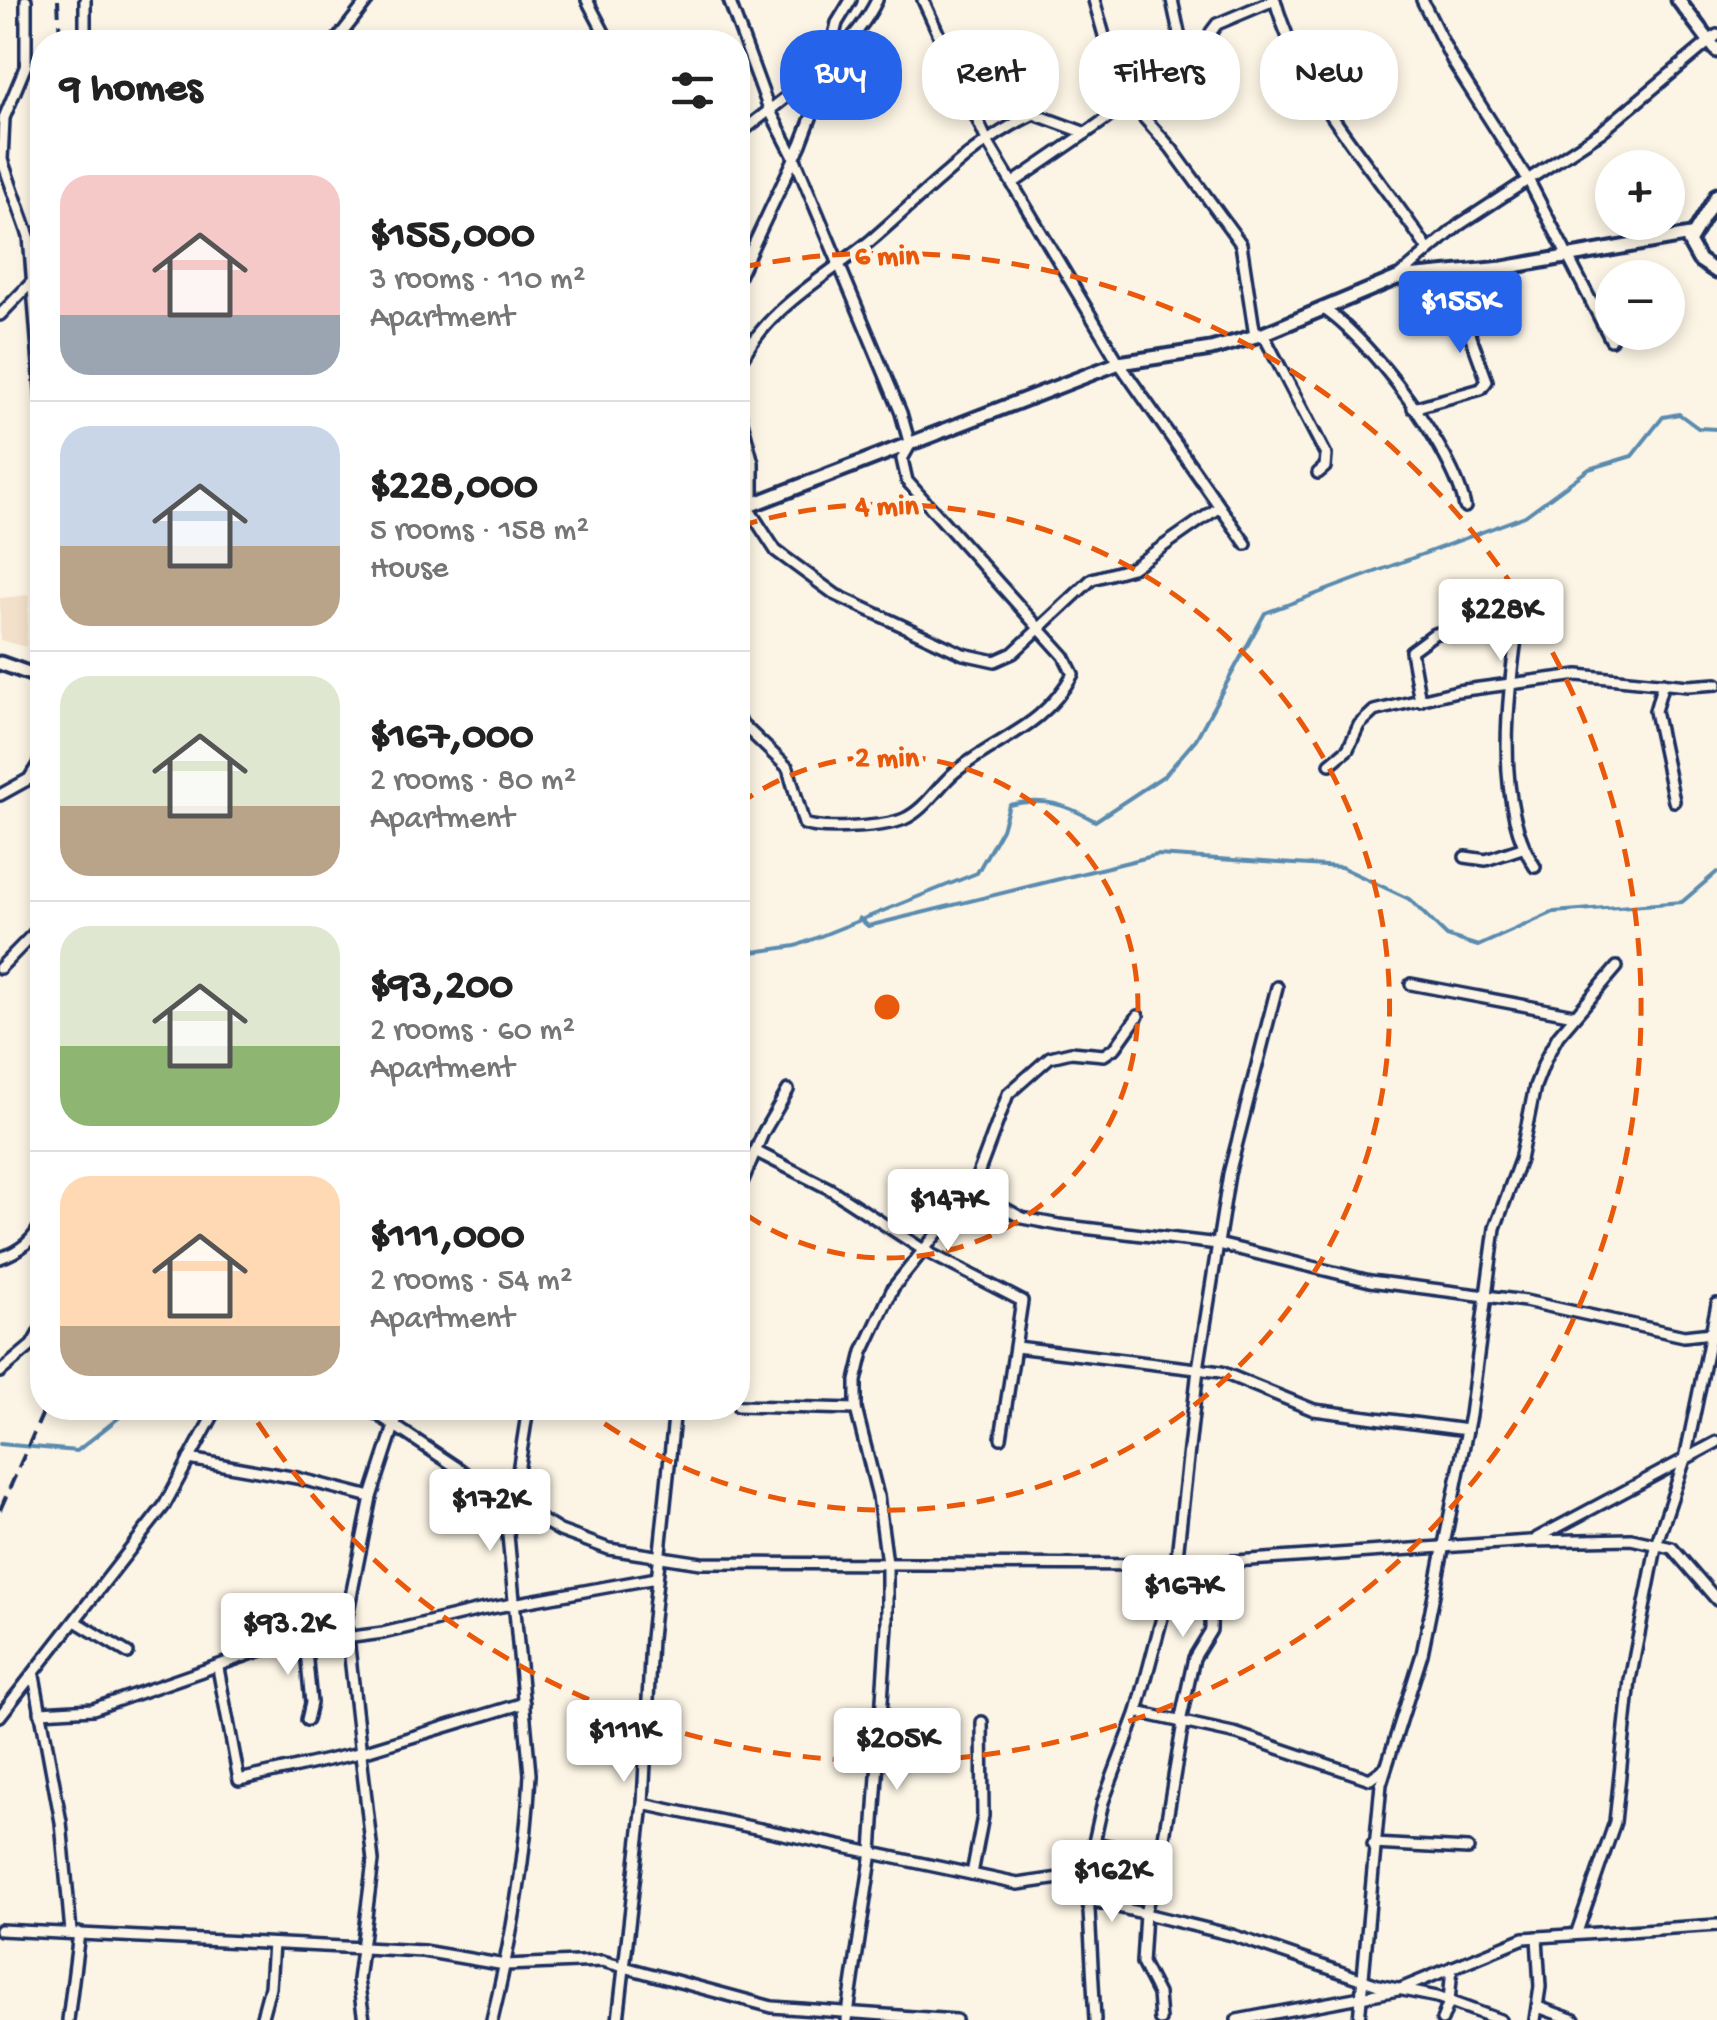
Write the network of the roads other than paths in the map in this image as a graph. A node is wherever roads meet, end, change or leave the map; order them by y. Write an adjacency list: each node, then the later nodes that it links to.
1 (26, 0): 27 (street)
2 (84, 0): 14 (street)
3 (368, 0): 15 (street)
4 (586, 0): 16 (street)
5 (730, 0): 17 (street)
6 (851, 0): 18 (street)
7 (878, 0): 19 (street)
8 (923, 0): 34 (street)
9 (1094, 0): 20 (street)
10 (1172, 0): 21 (street)
11 (1274, 0): 22 (street); 43 (street)
12 (1422, 0): 38 (street)
13 (1678, 0): 23 (street)
14 (85, 30)
15 (344, 30)
16 (602, 30)
17 (741, 30)
18 (836, 30)
19 (857, 30)
20 (1102, 30)
21 (1178, 30)
22 (1213, 30)
23 (1712, 38): 24 (street); 38 (street)
24 (1717, 51)
25 (750, 55): 28 (street)
26 (780, 99): 28 (street)
27 (5, 103): 35 (street)
28 (769, 108): 32 (street); 36 (street)
29 (809, 120): 36 (street)
30 (1104, 120): 33 (street)
31 (1146, 120): 53 (street)
32 (750, 124)
33 (1086, 133): 34 (street); 37 (street)
34 (988, 143): 37 (street); 45 (street)
35 (1, 159): 42 (street)
36 (795, 159): 41 (street); 45 (street)
37 (1012, 183): 55 (street)
38 (1530, 183): 43 (street); 44 (street)
39 (1717, 195): 40 (street)
40 (1690, 235): 44 (street); 46 (street)
41 (750, 244)
42 (30, 248)
43 (1428, 250): 48 (street)
44 (1569, 257): 47 (street); 51 (street)
45 (836, 263): 54 (street); 57 (street)
46 (1717, 272)
47 (1448, 274): 48 (street); 56 (street)
48 (1397, 278): 50 (street)
49 (30, 285): 52 (street)
50 (1322, 308): 53 (street); 56 (street)
51 (1595, 308)
52 (0, 315)
53 (1259, 335): 55 (street); 58 (street)
54 (750, 351)
55 (1119, 364): 57 (street); 61 (street)
56 (1413, 408): 60 (street)
57 (910, 445): 59 (street); 65 (street)
58 (1318, 472)
59 (750, 505)
60 (1465, 507)
61 (1218, 508): 63 (street); 65 (street)
62 (750, 512): 65 (street)
63 (1246, 544)
64 (1512, 608): 69 (street)
65 (1038, 628): 73 (street)
66 (1462, 628): 72 (street)
67 (0, 662): 68 (street)
68 (30, 673)
69 (1511, 682): 70 (street); 72 (street); 78 (street)
70 (1663, 683): 71 (street); 77 (street)
71 (1717, 684)
72 (1420, 701): 74 (street)
73 (750, 732)
74 (1330, 764)
75 (30, 778): 76 (street)
76 (0, 795)
77 (1674, 801)
78 (1522, 848): 79 (street); 80 (street)
79 (1466, 857)
80 (1535, 868)
81 (30, 937): 83 (street)
82 (1617, 967): 86 (street)
83 (0, 968)
84 (1411, 984): 86 (street)
85 (1276, 987): 93 (street)
86 (1574, 1015): 96 (street)
87 (1138, 1016): 91 (street)
88 (788, 1090): 89 (street)
89 (755, 1151): 90 (street); 94 (street)
90 (750, 1163)
91 (972, 1190): 93 (street); 94 (street)
92 (30, 1239): 95 (street)
93 (1218, 1244): 96 (street); 101 (street)
94 (925, 1251): 100 (street); 104 (street)
95 (0, 1258)
96 (1484, 1296): 98 (street); 111 (street)
97 (1717, 1304): 98 (street)
98 (1711, 1333): 115 (street)
99 (30, 1347): 102 (street)
100 (1016, 1347): 101 (street); 112 (street)
101 (1198, 1369): 111 (street); 124 (street)
102 (0, 1372)
103 (750, 1406): 104 (street)
104 (856, 1409): 122 (street)
105 (210, 1420): 114 (street)
106 (386, 1420): 110 (street)
107 (397, 1420): 110 (street)
108 (526, 1420): 117 (street)
109 (674, 1420): 121 (street)
110 (395, 1426): 116 (street); 117 (street)
111 (1467, 1430): 120 (street)
112 (1001, 1438)
113 (1717, 1442): 115 (street)
114 (189, 1459): 116 (street); 128 (street)
115 (1685, 1460): 118 (street); 119 (street)
116 (371, 1497): 129 (street)
117 (512, 1504): 121 (street); 127 (street)
118 (1530, 1541): 119 (street); 120 (street)
119 (1657, 1542): 126 (street); 158 (street)
120 (1443, 1549): 123 (street); 142 (street)
121 (660, 1557): 122 (street); 125 (street)
122 (887, 1563): 124 (street); 149 (street)
123 (1212, 1563): 124 (street); 140 (street)
124 (1176, 1565): 136 (street)
125 (656, 1578): 127 (street); 145 (street)
126 (1717, 1600)
127 (513, 1605): 129 (street); 134 (street)
128 (75, 1621): 131 (street); 133 (street)
129 (345, 1638): 130 (street); 141 (street)
130 (305, 1641): 132 (street); 138 (street)
131 (128, 1653)
132 (218, 1668): 135 (street); 141 (street)
133 (34, 1676): 135 (street); 137 (street)
134 (524, 1703): 141 (street); 162 (street)
135 (40, 1712): 157 (street)
136 (1137, 1712): 140 (street); 146 (street)
137 (0, 1716)
138 (307, 1720)
139 (982, 1722): 151 (street)
140 (1182, 1723): 143 (street); 150 (street)
141 (359, 1753): 161 (street)
142 (1385, 1768): 143 (street); 144 (street)
143 (1370, 1778): 144 (street)
144 (1378, 1798): 147 (street)
145 (643, 1804): 149 (street); 163 (street)
146 (1094, 1842): 150 (street); 152 (street)
147 (1373, 1844): 148 (street); 165 (street)
148 (1468, 1848)
149 (872, 1852): 151 (street); 170 (street)
150 (1156, 1872): 154 (street)
151 (972, 1874): 152 (street)
152 (1086, 1874): 153 (street)
153 (1090, 1900): 154 (street); 177 (street)
154 (1145, 1914): 165 (street); 178 (street)
155 (1717, 1924): 158 (street)
156 (0, 1930): 157 (street)
157 (75, 1932): 160 (street); 171 (street)
158 (1577, 1932): 159 (street)
159 (1537, 1937): 164 (street); 169 (street)
160 (273, 1944): 161 (street); 172 (street)
161 (362, 1947): 162 (street); 173 (street)
162 (505, 1964): 163 (street); 174 (street)
163 (626, 1968): 170 (street); 175 (street)
164 (1452, 1968): 166 (street); 168 (street)
165 (1361, 1977): 166 (street); 167 (street)
166 (1398, 1990): 167 (street); 168 (street)
167 (1360, 1996): 179 (street); 180 (street)
168 (1449, 2002): 181 (street); 182 (street)
169 (1538, 2008): 183 (street); 184 (street)
170 (848, 2017): 176 (street)
171 (68, 2020)
172 (261, 2020)
173 (364, 2020)
174 (492, 2020)
175 (618, 2020)
176 (956, 2020)
177 (1095, 2020)
178 (1160, 2020)
179 (1238, 2020)
180 (1359, 2020)
181 (1442, 2020)
182 (1500, 2020)
183 (1535, 2020)
184 (1574, 2020)

